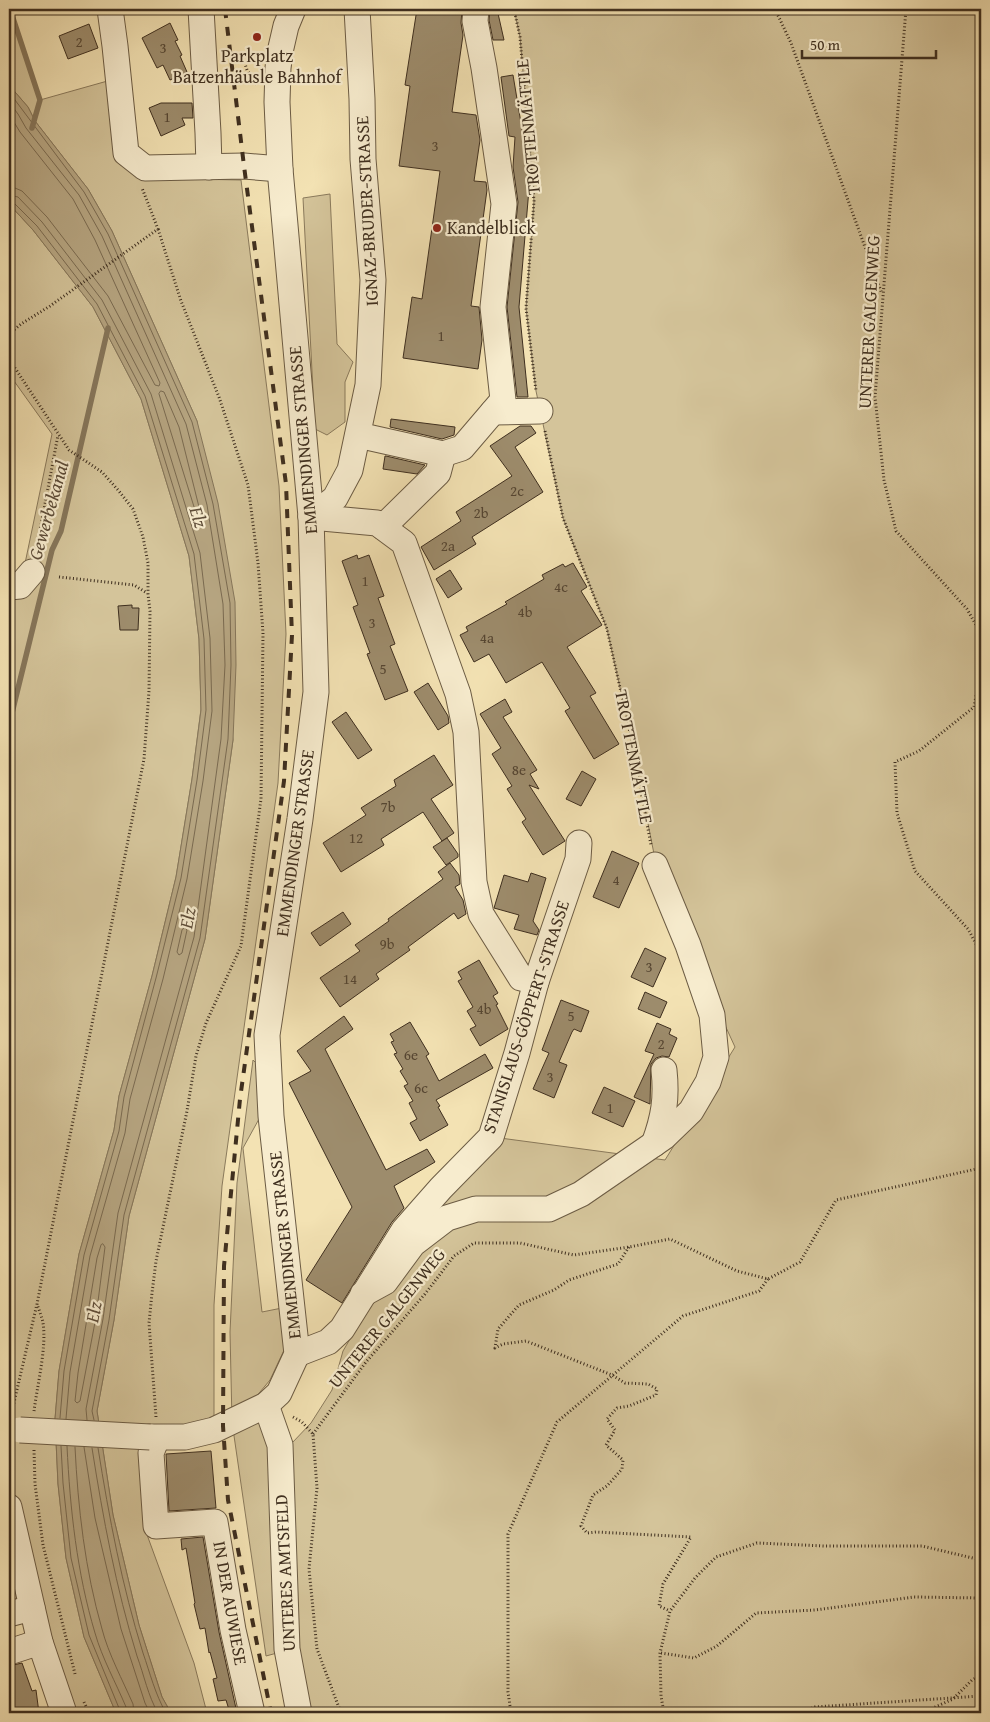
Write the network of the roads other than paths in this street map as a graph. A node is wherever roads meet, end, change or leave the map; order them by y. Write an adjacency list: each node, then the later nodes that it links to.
1 (110, 9): 6 (street)
2 (201, 9): 6 (street)
3 (293, 9): 7 (street, EMMENDINGER STRASSE)
4 (357, 9): 10 (street, IGNAZ-BRUDER-STRASSE)
5 (476, 9): 9 (street)
6 (209, 167): 7 (street)
7 (280, 169): 12 (street, EMMENDINGER STRASSE)
8 (540, 411): 9 (street)
9 (493, 412): 11 (street)
10 (358, 435): 11 (street); 12 (street, IGNAZ-BRUDER-STRASSE)
11 (443, 454): 13 (street)
12 (311, 517): 13 (street); 20 (street, EMMENDINGER STRASSE)
13 (383, 527): 16 (street)
14 (579, 843): 16 (street, STANISLAUS-GÖPPERT-STRASSE)
15 (655, 865): 18 (street)
16 (536, 982): 19 (street, STANISLAUS-GÖPPERT-STRASSE)
17 (664, 1070): 18 (street)
18 (654, 1144): 19 (street)
19 (363, 1294): 20 (street, STANISLAUS-GÖPPERT-STRASSE)
20 (297, 1354): 21 (street, EMMENDINGER STRASSE)
21 (266, 1405): 23 (street, EMMENDINGER STRASSE); 32 (street, UNTERES AMTSFELD)
22 (21, 1428): 23 (street, EMMENDINGER STRASSE, bridge)
23 (154, 1438): 31 (street, IN DER AUWIESE)
24 (9, 1507): 25 (street)
25 (12, 1541): 26 (street)
26 (16, 1574): 27 (street)
27 (20, 1611): 28 (street)
28 (40, 1642): 29 (street); 30 (street)
29 (9, 1652)
30 (64, 1713)
31 (252, 1713)
32 (299, 1713)

